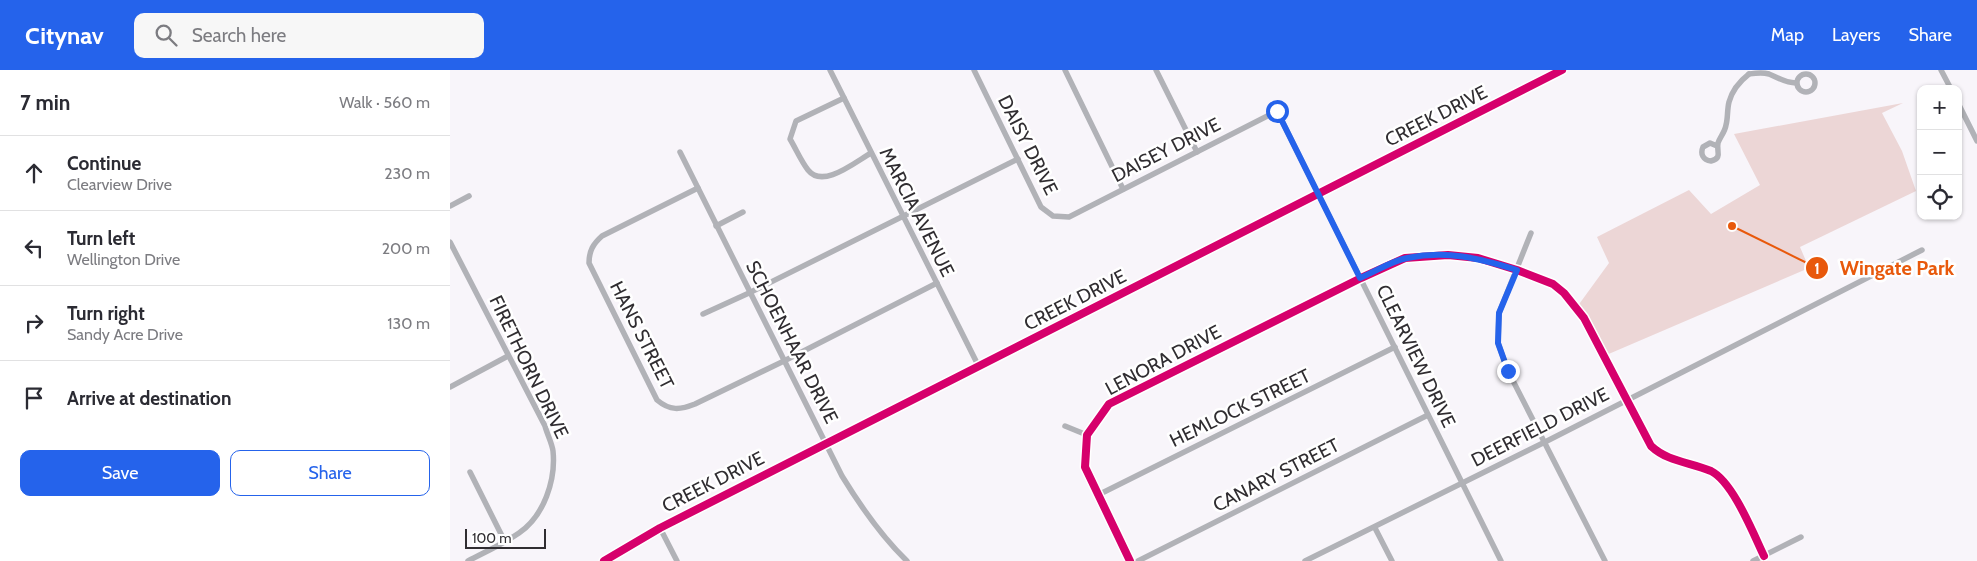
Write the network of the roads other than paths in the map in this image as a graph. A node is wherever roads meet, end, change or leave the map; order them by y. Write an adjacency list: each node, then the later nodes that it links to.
1 (830, 70): 10 (street, MARCIA AVENUE)
2 (974, 70): 18 (street, DAISY DRIVE)
3 (1065, 70): 20 (street)
4 (1156, 70): 16 (street)
5 (1562, 70): 21 (street, CREEK DRIVE)
6 (1941, 70): 9 (street)
7 (1748, 72): 8 (street); 14 (street)
8 (1796, 83)
9 (1949, 85)
10 (844, 98): 17 (street, MARCIA AVENUE); 17 (street)
11 (1277, 111): 16 (street, DAISEY DRIVE); 21 (street, CLEARVIEW DRIVE)
12 (1962, 111): 13 (street)
13 (1977, 141)
14 (1717, 146)
15 (680, 152): 19 (street, SCHOENHAAR DRIVE)
16 (1197, 152): 20 (street, DAISEY DRIVE)
17 (871, 153): 25 (street, MARCIA AVENUE)
18 (1018, 159): 25 (street); 26 (street, DAISY DRIVE)
19 (698, 188): 27 (street, SCHOENHAAR DRIVE); 38 (street, HANS STREET)
20 (1123, 189): 26 (street, DAISEY DRIVE)
21 (1318, 193): 32 (street, CLEARVIEW DRIVE); 39 (street, CREEK DRIVE)
22 (469, 196): 23 (street)
23 (450, 206)
24 (743, 212): 27 (street)
25 (902, 215): 33 (street, MARCIA AVENUE); 34 (street)
26 (1069, 217)
27 (716, 226): 34 (street, SCHOENHAAR DRIVE)
28 (1531, 233): 31 (street)
29 (450, 242): 37 (street, FIRETHORN DRIVE)
30 (1922, 250): 41 (street, DEERFIELD DRIVE)
31 (1517, 270): 32 (street, LENORA DRIVE); 41 (street, LENORA DRIVE); 45 (street)
32 (1360, 278): 36 (street, CLEARVIEW DRIVE); 44 (street, LENORA DRIVE)
33 (937, 283): 38 (street, HANS STREET); 39 (street, MARCIA AVENUE)
34 (749, 293): 35 (street); 38 (street, SCHOENHAAR DRIVE)
35 (703, 314)
36 (1395, 347): 42 (street, CLEARVIEW DRIVE); 49 (street, HEMLOCK STREET)
37 (508, 356): 40 (street); 53 (street, FIRETHORN DRIVE)
38 (784, 362): 46 (street, SCHOENHAAR DRIVE)
39 (979, 367): 46 (street, CREEK DRIVE)
40 (450, 387)
41 (1626, 400): 45 (street, DEERFIELD DRIVE); 54 (street, LENORA DRIVE)
42 (1428, 415): 48 (street, CLEARVIEW DRIVE); 60 (street, CANARY STREET)
43 (1065, 426): 44 (street)
44 (1087, 435): 49 (street)
45 (1545, 442): 48 (street, DEERFIELD DRIVE); 64 (street)
46 (826, 443): 50 (street, CREEK DRIVE); 58 (street, SCHOENHAAR DRIVE)
47 (470, 472): 53 (street)
48 (1462, 482): 51 (street, DEERFIELD DRIVE); 63 (street, CLEARVIEW DRIVE)
49 (1098, 495): 59 (street)
50 (660, 528): 56 (street, CREEK DRIVE); 57 (street)
51 (1375, 528): 61 (street, DEERFIELD DRIVE); 62 (street)
52 (1801, 537): 54 (street)
53 (505, 542): 55 (street, FIRETHORN DRIVE)
54 (1764, 556): 65 (street)
55 (468, 561)
56 (604, 561)
57 (677, 561)
58 (907, 561)
59 (1130, 561)
60 (1138, 561)
61 (1305, 561)
62 (1392, 561)
63 (1501, 561)
64 (1605, 561)
65 (1753, 561)

